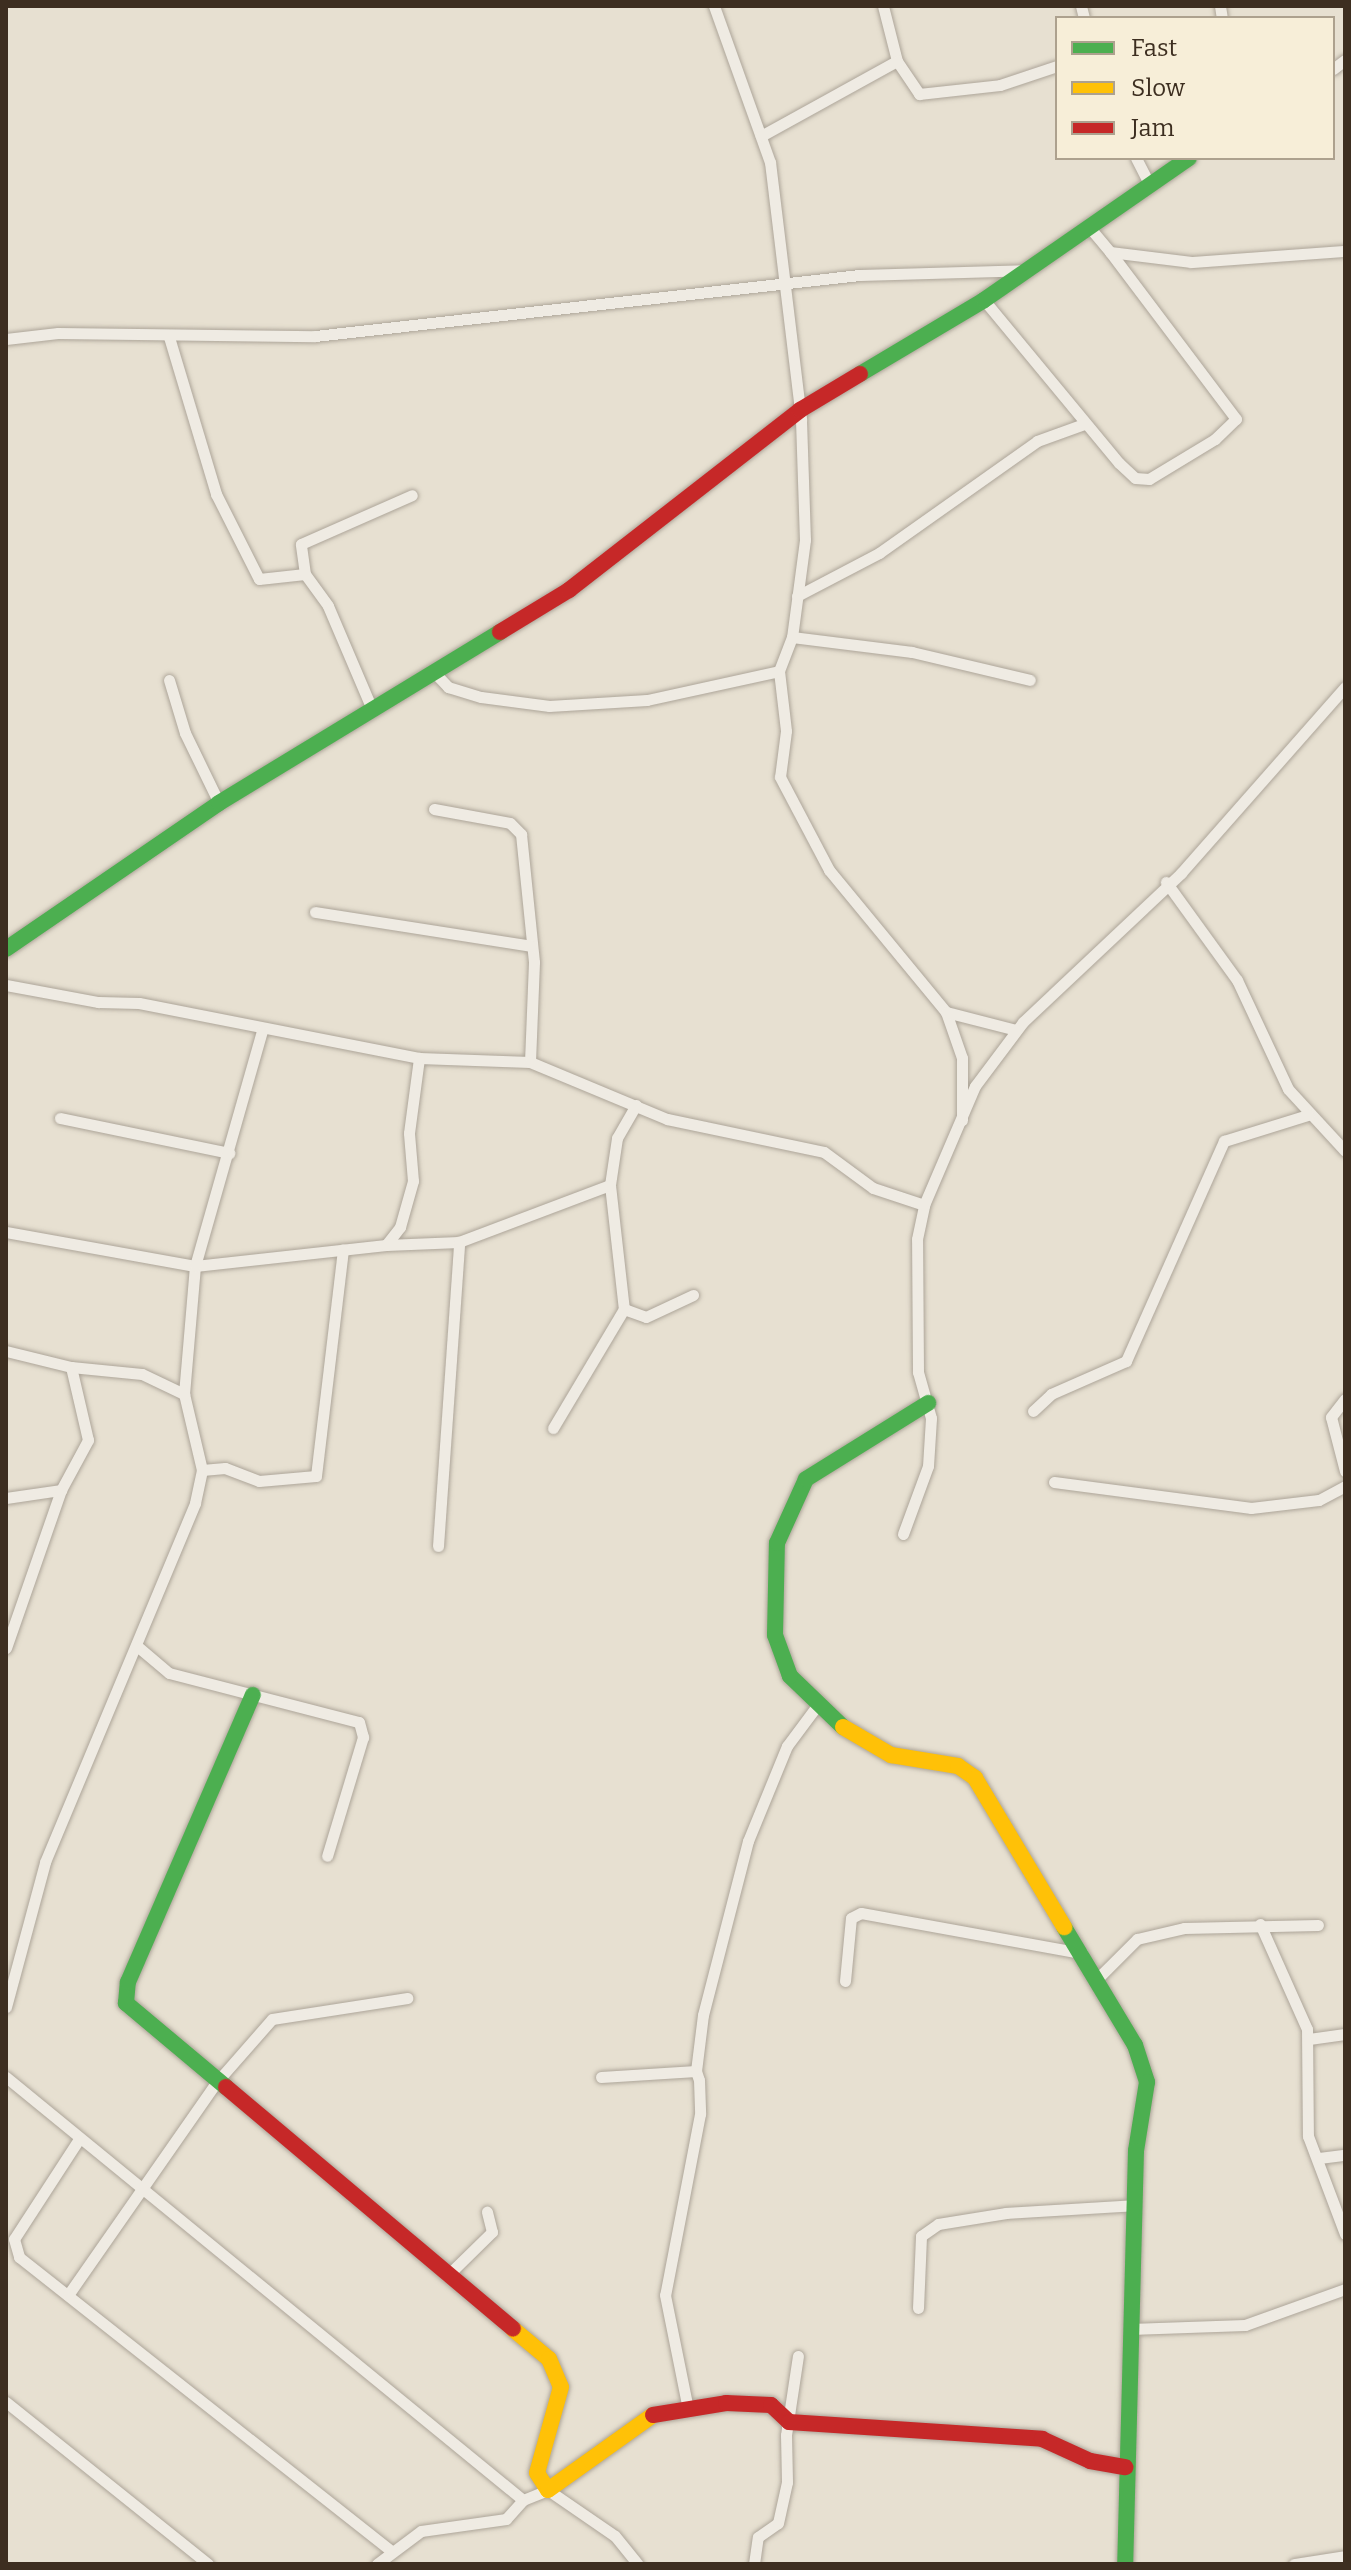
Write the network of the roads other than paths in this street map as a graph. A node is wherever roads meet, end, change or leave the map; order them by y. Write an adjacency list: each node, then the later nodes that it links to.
1 (714, 6): 5 (street)
2 (883, 6): 3 (street)
3 (897, 61): 4 (street); 5 (street)
4 (1055, 67)
5 (761, 136): 13 (street)
6 (1137, 160): 8 (street)
7 (1186, 160): 8 (street)
8 (1148, 182): 9 (street)
9 (1090, 228): 11 (street); 12 (street)
10 (1345, 251): 11 (street)
11 (1110, 252): 18 (street)
12 (1024, 270): 13 (street); 14 (street)
13 (787, 282): 15 (street); 17 (street)
14 (984, 300): 17 (street); 18 (street)
15 (169, 337): 16 (street); 20 (street)
16 (6, 339)
17 (800, 410): 21 (street); 24 (street)
18 (1084, 424): 21 (street)
19 (412, 495): 20 (street)
20 (305, 574): 28 (street)
21 (797, 596): 22 (street)
22 (792, 637): 23 (street); 26 (street)
23 (779, 671): 24 (street); 36 (street)
24 (434, 672): 28 (street)
25 (169, 680): 29 (street)
26 (1030, 680)
27 (1345, 687): 31 (street)
28 (372, 709): 29 (street)
29 (219, 803): 34 (street)
30 (434, 809): 33 (street)
31 (1166, 882): 37 (street); 42 (street)
32 (315, 912): 33 (street)
33 (531, 946): 40 (street)
34 (6, 949)
35 (6, 985): 38 (street)
36 (946, 1012): 37 (street); 44 (street)
37 (1016, 1030): 44 (street)
38 (262, 1031): 39 (street); 46 (street)
39 (419, 1058): 40 (street); 51 (street)
40 (530, 1062): 41 (street)
41 (636, 1105): 47 (street); 48 (street)
42 (1308, 1115): 45 (street); 61 (street)
43 (60, 1118): 46 (street)
44 (962, 1120): 48 (street)
45 (1345, 1151)
46 (229, 1153): 53 (street)
47 (610, 1185): 50 (street); 55 (street)
48 (924, 1205): 60 (street)
49 (6, 1232): 53 (street)
50 (459, 1242): 51 (street); 70 (street)
51 (386, 1245): 52 (street)
52 (343, 1250): 53 (street); 63 (street)
53 (195, 1266): 58 (street)
54 (693, 1295): 55 (street)
55 (624, 1309): 62 (street)
56 (6, 1351): 57 (street)
57 (71, 1367): 58 (street); 67 (street)
58 (184, 1394): 63 (street)
59 (1345, 1399): 64 (street)
60 (928, 1403): 69 (street); 74 (street)
61 (1033, 1411)
62 (553, 1428)
63 (202, 1470): 71 (street)
64 (1345, 1471)
65 (1054, 1482): 66 (street)
66 (1345, 1486)
67 (61, 1490): 68 (street); 72 (street)
68 (6, 1498)
69 (903, 1534)
70 (438, 1546)
71 (137, 1646): 73 (street); 82 (street)
72 (6, 1648)
73 (253, 1695): 75 (street); 88 (street)
74 (816, 1707): 78 (street); 85 (street)
75 (327, 1856)
76 (1260, 1924): 77 (street); 79 (street); 84 (street)
77 (1318, 1925)
78 (1082, 1953): 79 (street); 80 (street)
79 (1099, 1977): 93 (street)
80 (845, 1981)
81 (407, 1998): 88 (street)
82 (6, 2007)
83 (1345, 2034): 84 (street)
84 (1309, 2039): 91 (street)
85 (696, 2071): 87 (street); 104 (street)
86 (6, 2077): 89 (street)
87 (601, 2077)
88 (215, 2084): 92 (street); 97 (street)
89 (79, 2139): 92 (street); 96 (street)
90 (1345, 2155): 91 (street)
91 (1319, 2158): 95 (street)
92 (142, 2189): 99 (street); 108 (street)
93 (1136, 2205): 100 (street); 101 (street)
94 (487, 2212): 97 (street)
95 (1345, 2234)
96 (10, 2239): 99 (street)
97 (447, 2276): 107 (street)
98 (1345, 2289): 101 (street)
99 (68, 2295): 109 (street)
100 (918, 2308)
101 (1130, 2329): 106 (street)
102 (798, 2356): 105 (street)
103 (6, 2402): 111 (street)
104 (688, 2409): 105 (street); 107 (street)
105 (789, 2422): 106 (street); 114 (street)
106 (1125, 2467): 115 (street)
107 (548, 2490): 108 (street); 113 (street)
108 (523, 2500): 109 (street)
109 (391, 2551): 112 (street)
110 (1345, 2556): 116 (street)
111 (208, 2564)
112 (379, 2564)
113 (638, 2564)
114 (754, 2564)
115 (1125, 2564)
116 (1294, 2564)

